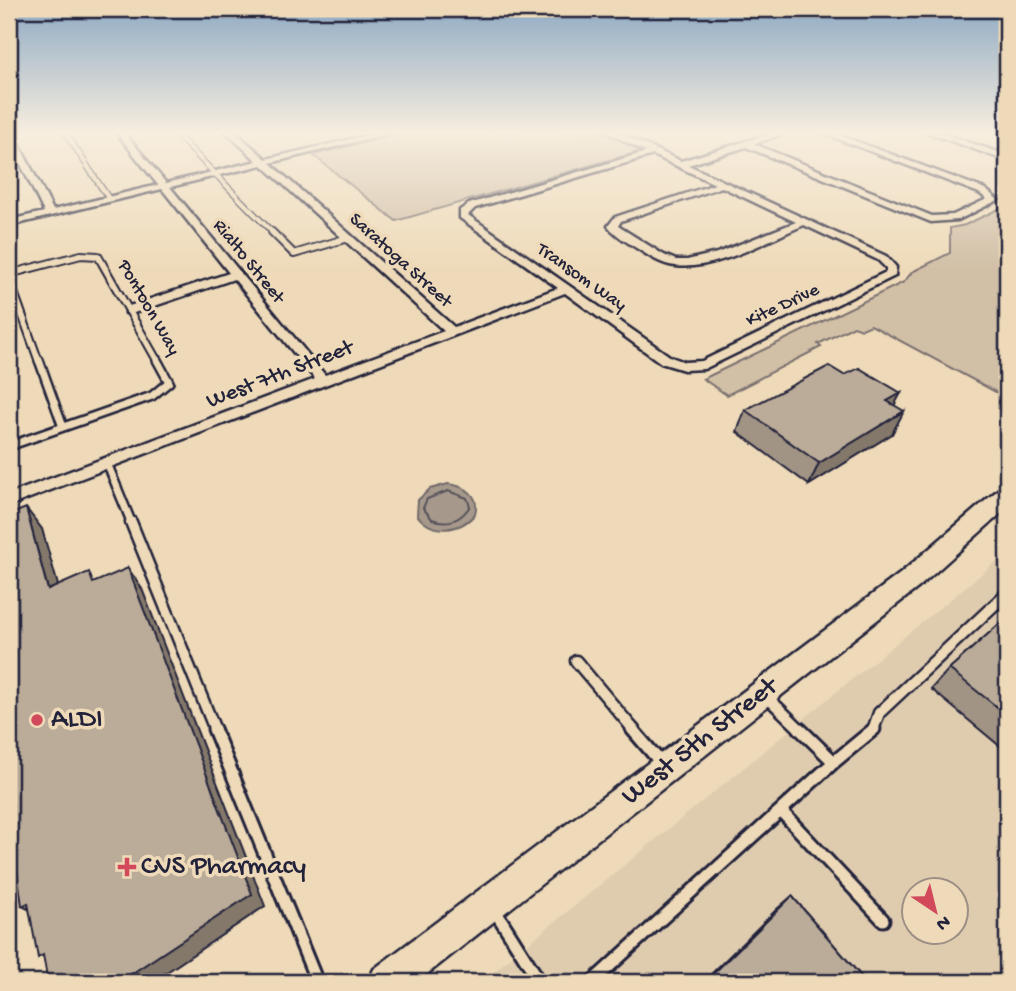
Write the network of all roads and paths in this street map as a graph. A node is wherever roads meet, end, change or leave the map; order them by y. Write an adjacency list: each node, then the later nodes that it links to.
1 (32, 178): 14 (street)
2 (95, 178): 13 (lane)
3 (158, 178): 12 (street, Rialto Street)
4 (194, 178): 12 (street)
5 (220, 178): 17 (lane)
6 (282, 178): 17 (street, Saratoga Street)
7 (566, 178): 20 (street, Transom Way)
8 (711, 178): 11 (street)
9 (831, 178): 10 (street)
10 (948, 178)
11 (723, 184): 15 (street); 15 (street)
12 (164, 186): 13 (street); 18 (street, Rialto Street)
13 (109, 199): 14 (street)
14 (50, 213): 16 (street)
15 (803, 222): 23 (street, Kite Drive)
16 (9, 223)
17 (348, 238): 22 (street, Saratoga Street)
18 (236, 275): 21 (street); 24 (street, Rialto Street)
19 (9, 276): 21 (lane, Pontoon Way); 25 (lane)
20 (566, 289): 22 (street, West 7th Street); 23 (street, Transom Way)
21 (129, 308): 25 (lane, Pontoon Way)
22 (453, 332): 24 (street, West 7th Street)
23 (684, 366)
24 (323, 381): 27 (street, West 7th Street)
25 (63, 427): 26 (lane)
26 (9, 446)
27 (107, 463): 28 (street, West 7th Street); 38 (lane)
28 (9, 500)
29 (1005, 501): 32 (main road, West 5th Street)
30 (1007, 593): 33 (lane)
31 (576, 661): 34 (lane)
32 (763, 694): 33 (lane); 34 (main road, West 5th Street)
33 (834, 762): 35 (lane)
34 (666, 768): 36 (main road, West 5th Street)
35 (781, 811): 37 (lane); 41 (lane)
36 (490, 903): 39 (main road, West 5th Street); 40 (lane)
37 (883, 920)
38 (317, 982)
39 (387, 982)
40 (540, 982)
41 (592, 982)

